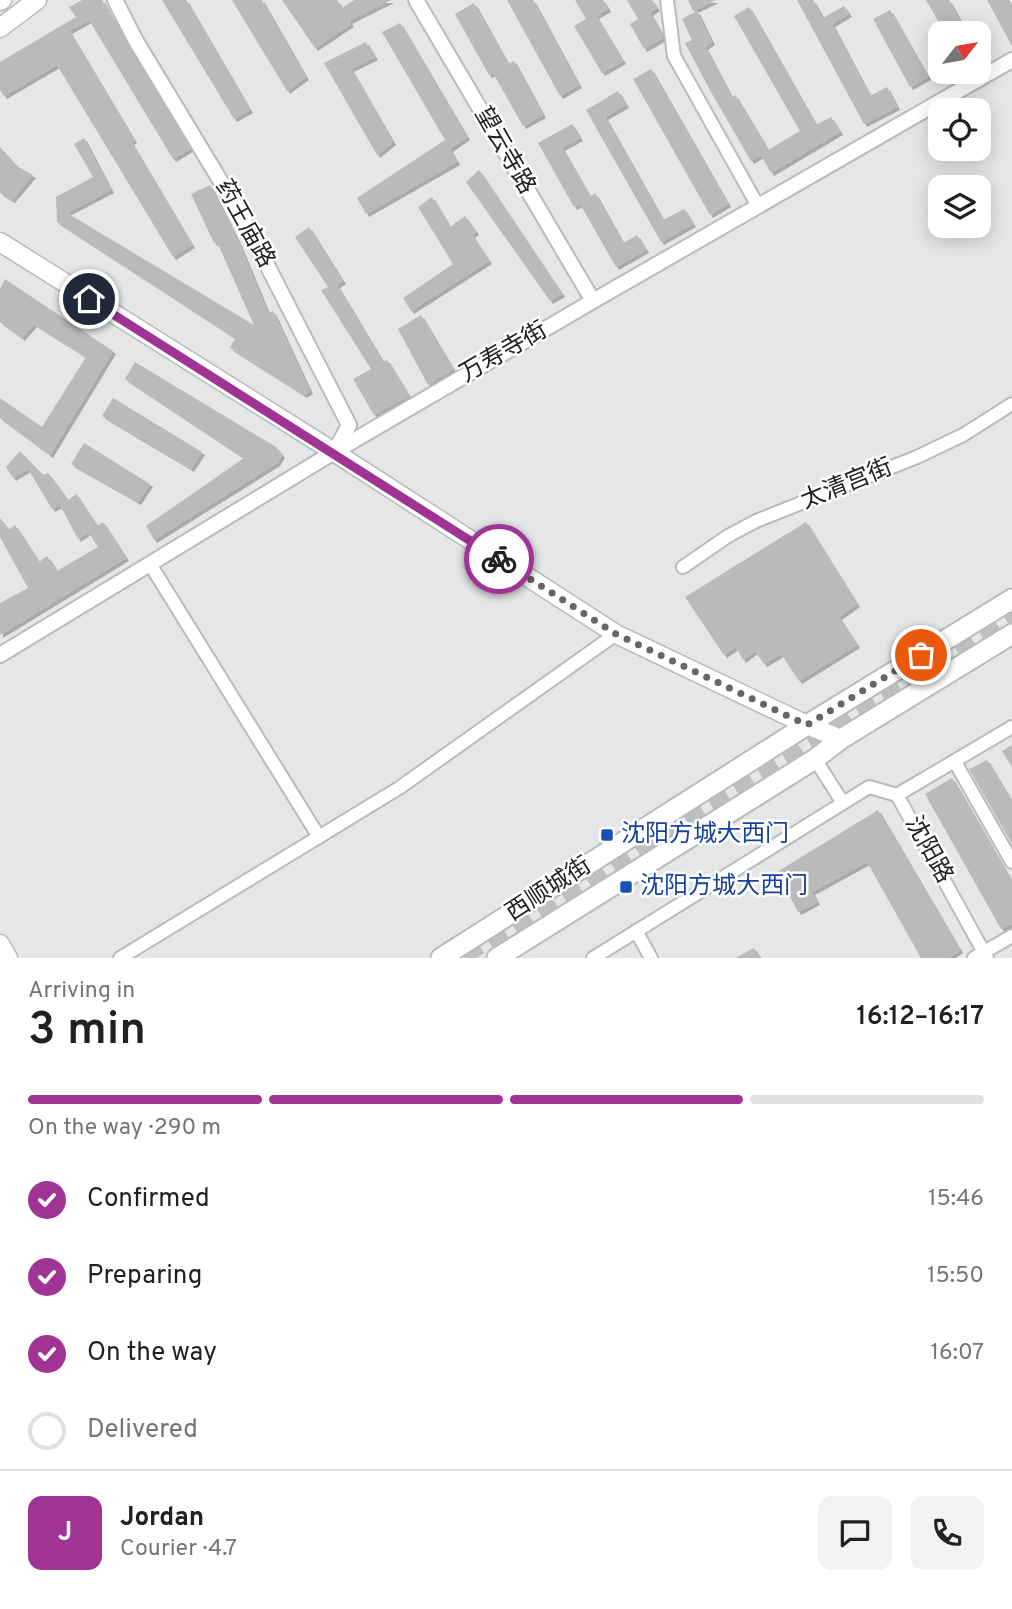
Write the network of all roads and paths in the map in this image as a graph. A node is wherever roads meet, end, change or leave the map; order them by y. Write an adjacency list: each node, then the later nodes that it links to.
1 (37, 0): 5 (main road)
2 (115, 0): 11 (street, 药王庙路)
3 (416, 0): 9 (street, 望云寺路)
4 (667, 0): 7 (street)
5 (0, 28)
6 (1012, 60): 7 (street, 万寿寺街)
7 (758, 206): 9 (street, 万寿寺街)
8 (0, 242): 11 (main road)
9 (593, 301): 11 (street, 万寿寺街)
10 (1012, 404): 13 (street, 太清宫街)
11 (334, 453): 12 (street, 万寿寺街); 15 (main road)
12 (150, 564): 17 (street, 万寿寺街); 25 (street)
13 (683, 568)
14 (1012, 599): 18 (main road, 西顺城街)
15 (616, 634): 18 (main road); 25 (street)
16 (1012, 634): 20 (main road, 西顺城街)
17 (0, 655)
18 (807, 725): 20 (main road); 33 (main road, 西顺城街)
19 (1012, 727): 22 (street)
20 (841, 739): 21 (main road, 西顺城街)
21 (815, 759): 24 (street); 34 (main road, 西顺城街)
22 (955, 762): 23 (street); 26 (street)
23 (897, 795): 24 (street, 沈阳路); 30 (street, 沈阳路)
24 (844, 803): 27 (street, 沈阳路)
25 (319, 836): 32 (street)
26 (1012, 862)
27 (636, 931): 35 (street, 沈阳路); 36 (street)
28 (1012, 936): 30 (street)
29 (0, 944): 31 (main road)
30 (982, 956)
31 (8, 958)
32 (120, 958)
33 (441, 958)
34 (497, 958)
35 (593, 958)
36 (651, 958)

